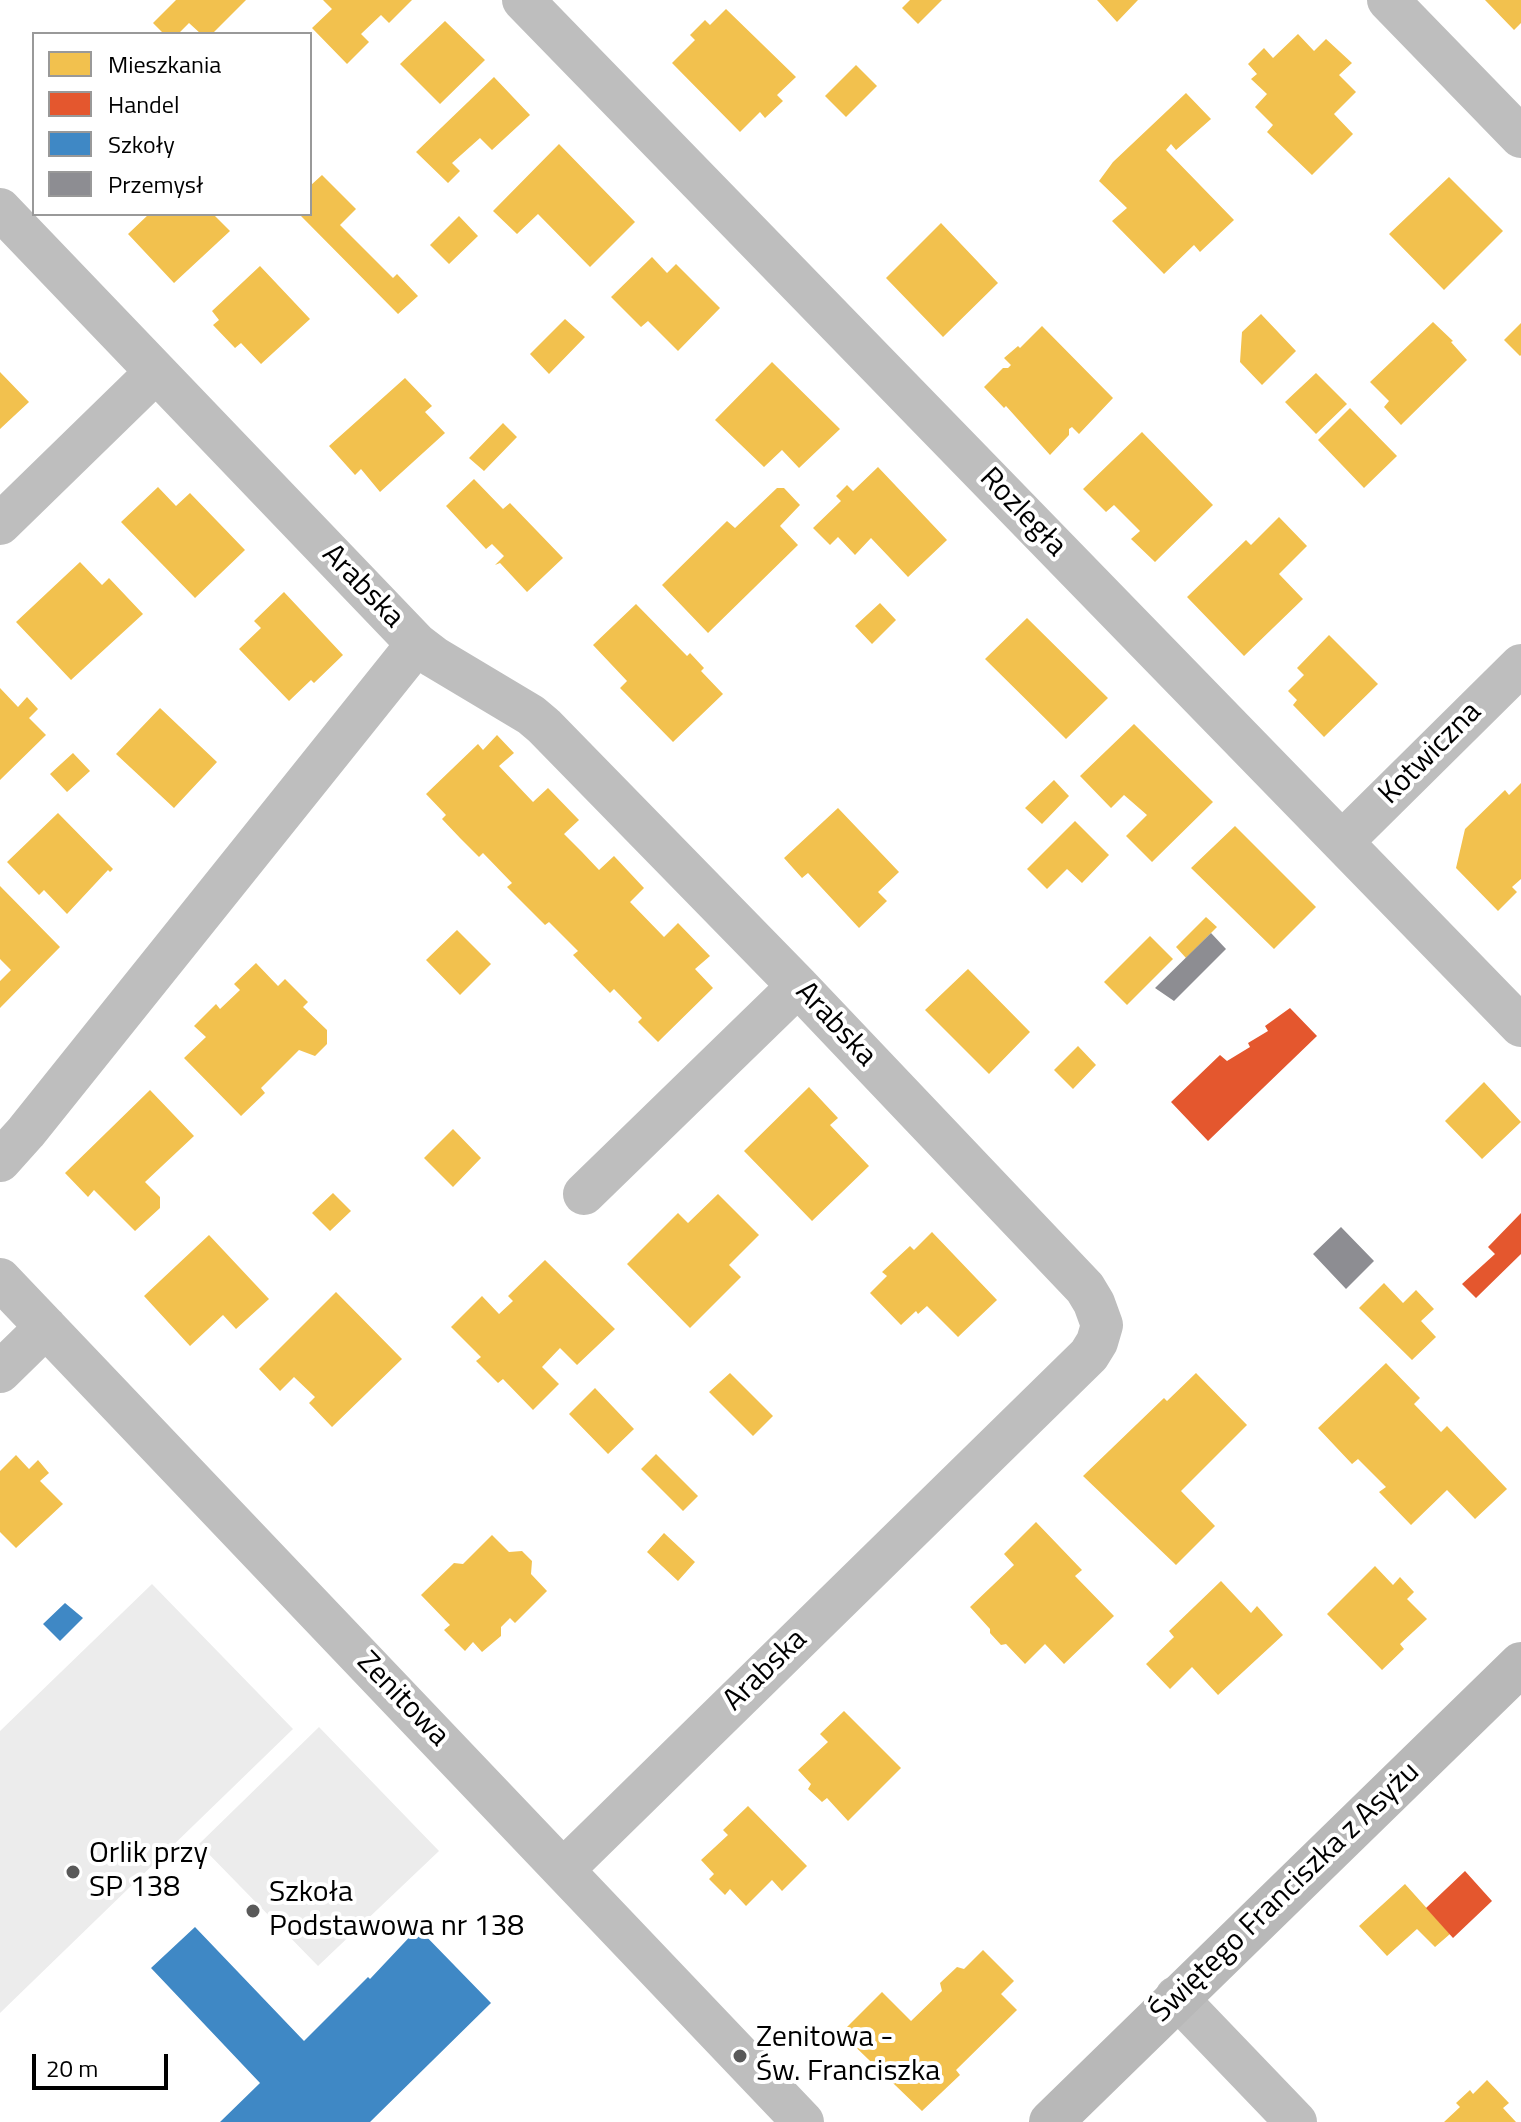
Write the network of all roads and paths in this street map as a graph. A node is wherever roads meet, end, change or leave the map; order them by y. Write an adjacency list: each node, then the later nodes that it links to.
1 (523, 0): 9 (street, Rozległa)
2 (1388, 0): 3 (street)
3 (1521, 137)
4 (0, 209): 5 (street, Arabska)
5 (155, 373): 6 (street); 7 (street, Arabska)
6 (0, 524)
7 (417, 644): 10 (street, Arabska); 12 (street)
8 (1521, 665): 9 (street, Kotwiczna)
9 (1342, 842): 11 (street, Rozległa)
10 (798, 986): 13 (street); 18 (street, Arabska)
11 (1521, 1026)
12 (0, 1161)
13 (584, 1194)
14 (0, 1279): 15 (street, Zenitowa)
15 (46, 1327): 16 (street); 18 (street, Zenitowa)
16 (0, 1372)
17 (1521, 1664): 19 (street, Świętego Franciszka z Asyżu)
18 (563, 1870): 20 (street, Zenitowa)
19 (1176, 1997): 21 (street, Świętego Franciszka z Asyżu); 22 (street)
20 (803, 2122)
21 (1051, 2122)
22 (1296, 2122)

